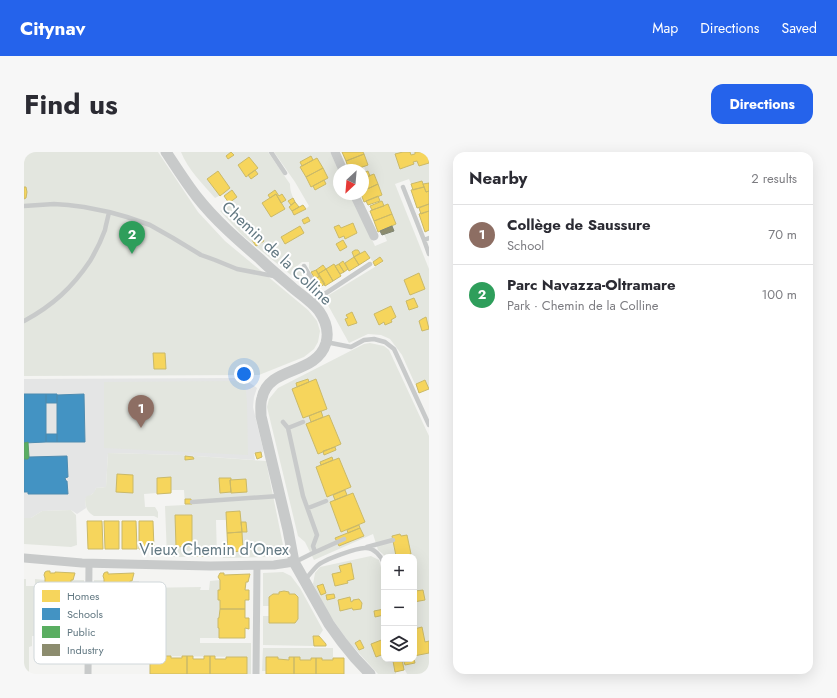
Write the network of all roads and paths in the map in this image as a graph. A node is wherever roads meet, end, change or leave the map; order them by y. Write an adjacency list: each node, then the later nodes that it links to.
1 (166, 152): 16 (street, Chemin de la Colline)
2 (270, 152): 5 (lane)
3 (335, 152): 4 (street)
4 (340, 164)
5 (285, 172)
6 (403, 186): 12 (lane)
7 (357, 200): 10 (street)
8 (24, 206): 9 (lane)
9 (109, 212): 16 (lane); 19 (lane)
10 (374, 236)
11 (429, 238): 12 (lane)
12 (424, 240): 13 (lane)
13 (429, 254)
14 (370, 264): 17 (lane)
15 (304, 266): 17 (lane)
16 (280, 277): 18 (street, Chemin de la Colline)
17 (322, 296): 18 (lane)
18 (311, 303): 20 (street, Chemin de la Colline)
19 (24, 321)
20 (326, 342): 23 (lane); 25 (street)
21 (283, 422): 24 (lane)
22 (303, 422): 24 (lane)
23 (429, 425)
24 (288, 428): 28 (lane)
25 (280, 496): 27 (lane); 35 (street)
26 (326, 501): 28 (lane)
27 (192, 502)
28 (308, 508): 32 (lane)
29 (344, 539): 32 (lane)
30 (392, 540): 31 (lane)
31 (366, 548): 34 (lane); 38 (lane)
32 (315, 552): 35 (lane)
33 (24, 558): 36 (street, Vieux Chemin d'Onex)
34 (381, 558)
35 (294, 562): 37 (street, Vieux Chemin d'Onex); 38 (street, Vieux Chemin d'Onex)
36 (89, 564): 37 (street, Vieux Chemin d'Onex); 39 (street)
37 (257, 565): 42 (street)
38 (305, 580): 43 (street, Vieux Chemin d'Onex)
39 (89, 582)
40 (88, 664): 41 (street)
41 (88, 674)
42 (256, 674)
43 (370, 674)

